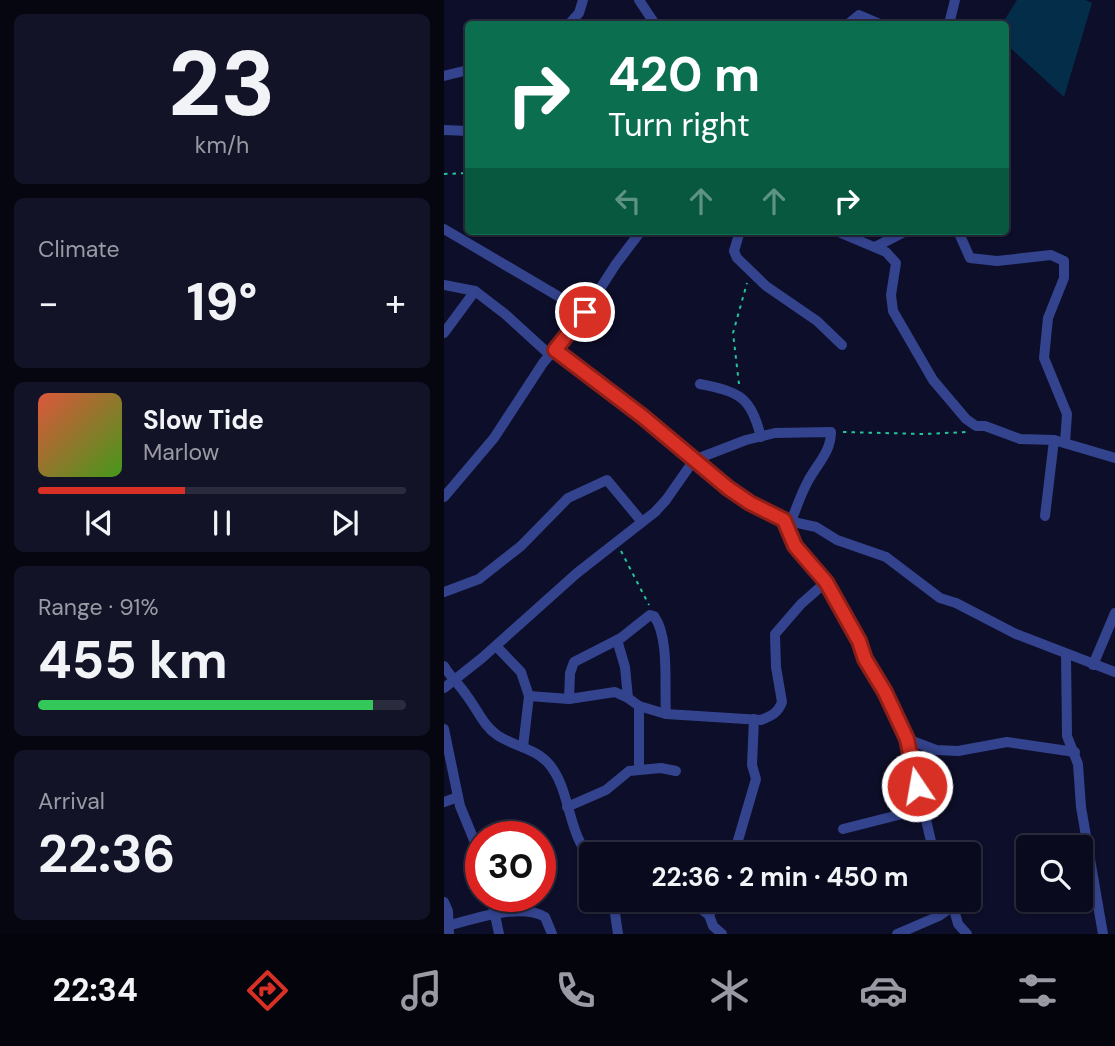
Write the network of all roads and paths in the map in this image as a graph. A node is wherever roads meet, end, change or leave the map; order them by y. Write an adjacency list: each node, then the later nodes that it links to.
1 (583, 0): 4 (street)
2 (639, 0): 5 (street)
3 (955, 0): 8 (street)
4 (581, 19)
5 (653, 21)
6 (852, 21): 7 (street)
7 (873, 21)
8 (950, 21)
9 (465, 70): 10 (street)
10 (444, 76)
11 (444, 130): 12 (street)
12 (465, 131)
13 (465, 173): 14 (path)
14 (444, 174)
15 (444, 229): 25 (street)
16 (638, 235): 25 (street)
17 (739, 235): 22 (street)
18 (846, 235): 21 (street)
19 (898, 235): 21 (street)
20 (960, 235): 34 (street)
21 (875, 247): 34 (street)
22 (751, 272): 27 (street); 30 (path)
23 (444, 285): 24 (street)
24 (475, 291): 26 (street); 28 (street)
25 (585, 312): 28 (street)
26 (444, 333)
27 (842, 345)
28 (553, 353): 36 (street); 37 (street)
29 (701, 384): 30 (street)
30 (740, 396): 33 (street)
31 (831, 432): 32 (path); 33 (street); 39 (street)
32 (976, 432)
33 (761, 437): 36 (street)
34 (1060, 442): 35 (street); 38 (street)
35 (1114, 458)
36 (694, 460): 39 (street); 40 (street)
37 (444, 497)
38 (1045, 516)
39 (787, 521): 42 (street); 48 (street)
40 (642, 522): 41 (street); 43 (street)
41 (617, 543): 45 (path); 47 (street)
42 (826, 582): 58 (street); 60 (street)
43 (444, 592)
44 (1114, 612): 49 (street)
45 (654, 616): 46 (street); 57 (street)
46 (617, 640): 54 (street); 55 (street)
47 (496, 646): 52 (street); 53 (street)
48 (1066, 654): 49 (street); 62 (street)
49 (1093, 665): 51 (street)
50 (444, 666): 52 (street)
51 (1114, 672)
52 (448, 684): 61 (street)
53 (529, 696): 55 (street); 61 (street)
54 (628, 698): 55 (street); 56 (street)
55 (569, 699)
56 (639, 706): 57 (street); 64 (street)
57 (666, 714): 58 (street)
58 (754, 719): 73 (street)
59 (444, 729): 63 (street)
60 (907, 739): 62 (street); 69 (street)
61 (523, 747): 68 (street)
62 (1075, 752): 91 (street)
63 (447, 754): 66 (street)
64 (639, 770): 65 (street); 68 (street)
65 (676, 771)
66 (458, 797): 67 (street); 70 (street)
67 (444, 802)
68 (567, 807): 72 (street)
69 (922, 809): 71 (street); 74 (street)
70 (467, 821)
71 (843, 829)
72 (582, 842)
73 (738, 842)
74 (931, 842)
75 (444, 902): 84 (street)
76 (494, 912): 82 (street)
77 (615, 912): 87 (street)
78 (705, 912): 83 (street)
79 (710, 912): 83 (street)
80 (943, 912): 89 (street)
81 (955, 912): 90 (street)
82 (495, 915): 84 (street); 85 (street); 86 (street)
83 (709, 915): 88 (street)
84 (450, 930)
85 (499, 934)
86 (552, 934)
87 (618, 934)
88 (722, 934)
89 (897, 934)
90 (967, 934)
91 (1103, 934)

